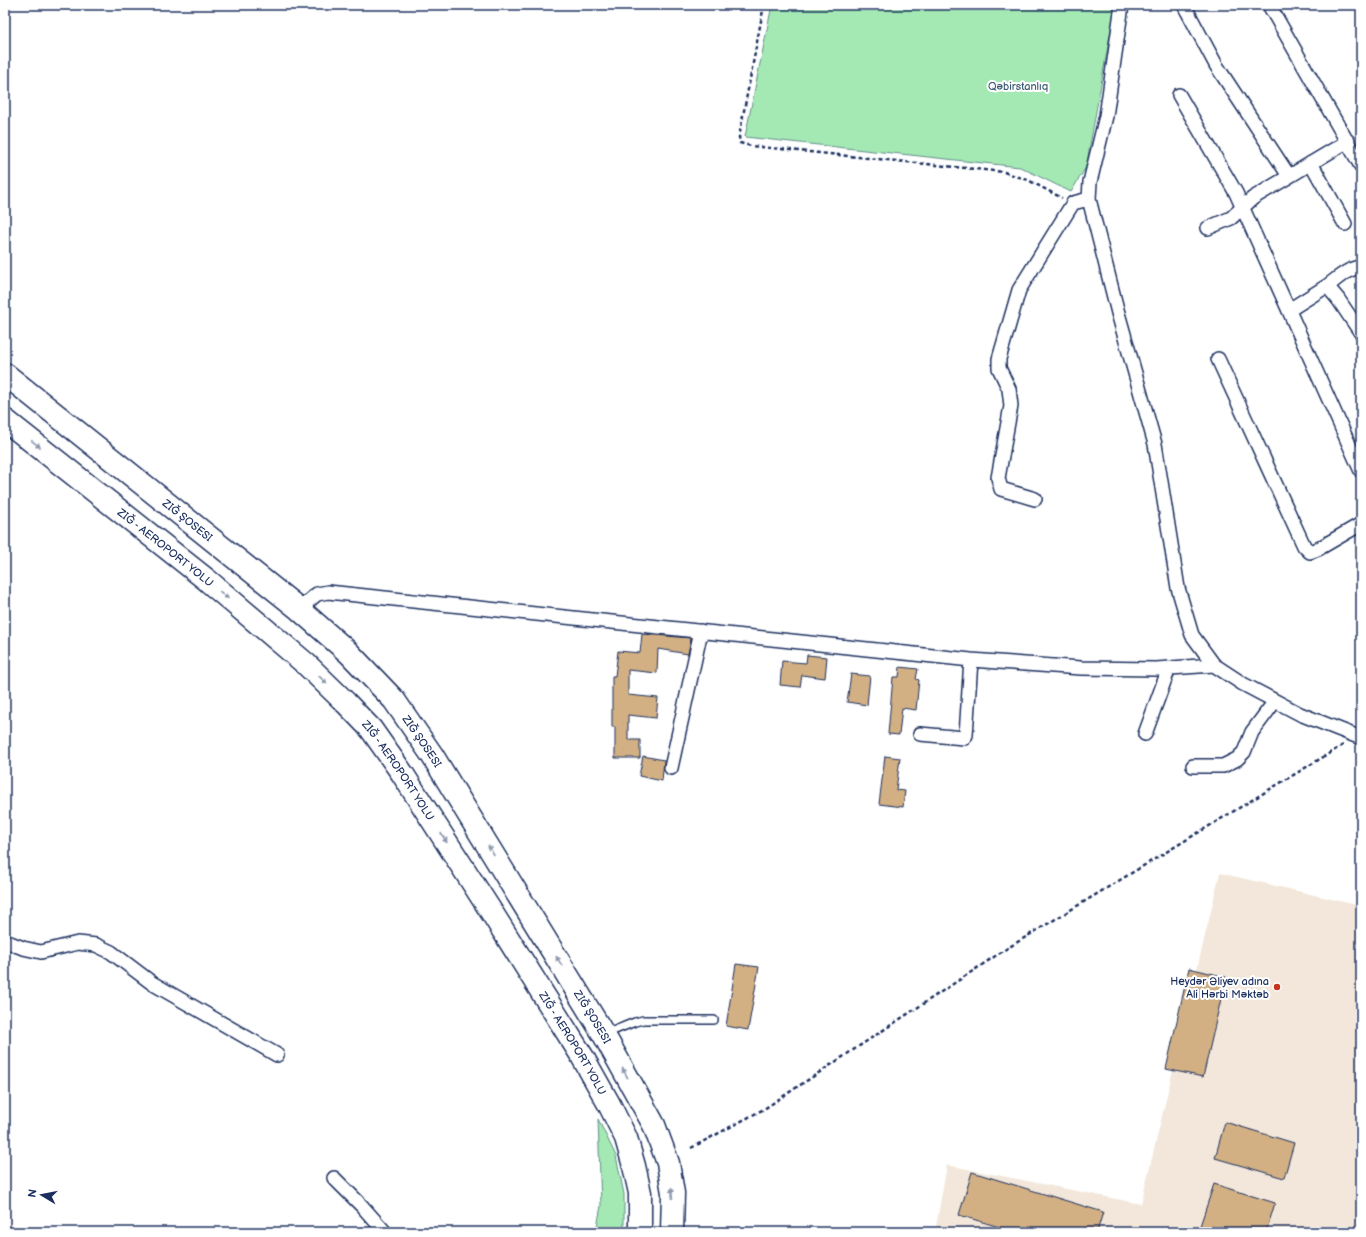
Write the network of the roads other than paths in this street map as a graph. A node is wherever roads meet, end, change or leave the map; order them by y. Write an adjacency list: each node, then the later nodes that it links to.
1 (1122, 5): 9 (street)
2 (1184, 5): 8 (street)
3 (1269, 5): 5 (street)
4 (1179, 95): 10 (street)
5 (1348, 141): 6 (street); 7 (street)
6 (1311, 163): 8 (street); 11 (street)
7 (1361, 166)
8 (1289, 176): 10 (street)
9 (1089, 198): 21 (street); 26 (street)
10 (1242, 207): 12 (street); 15 (street)
11 (1345, 224)
12 (1208, 228)
13 (1361, 267): 14 (street)
14 (1327, 286): 15 (street); 16 (street)
15 (1289, 310): 20 (street)
16 (1361, 333)
17 (1218, 359): 22 (street)
18 (5, 374): 23 (highway)
19 (5, 420): 40 (highway, one-way to 40)
20 (1361, 471)
21 (1035, 498)
22 (1361, 524)
23 (299, 608): 24 (street); 36 (highway, one-way to 23)
24 (701, 631): 25 (street); 33 (street)
25 (971, 660): 27 (street); 29 (street)
26 (1214, 665): 27 (street); 28 (street)
27 (1169, 668): 30 (street)
28 (1276, 701): 31 (street); 32 (street)
29 (920, 734)
30 (1145, 734)
31 (1359, 737)
32 (1193, 766)
33 (671, 768)
34 (5, 941): 37 (street)
35 (714, 1020): 36 (lane)
36 (604, 1034): 41 (highway, one-way to 36)
37 (277, 1055)
38 (334, 1178): 39 (street)
39 (385, 1232)
40 (640, 1232)
41 (672, 1232)

